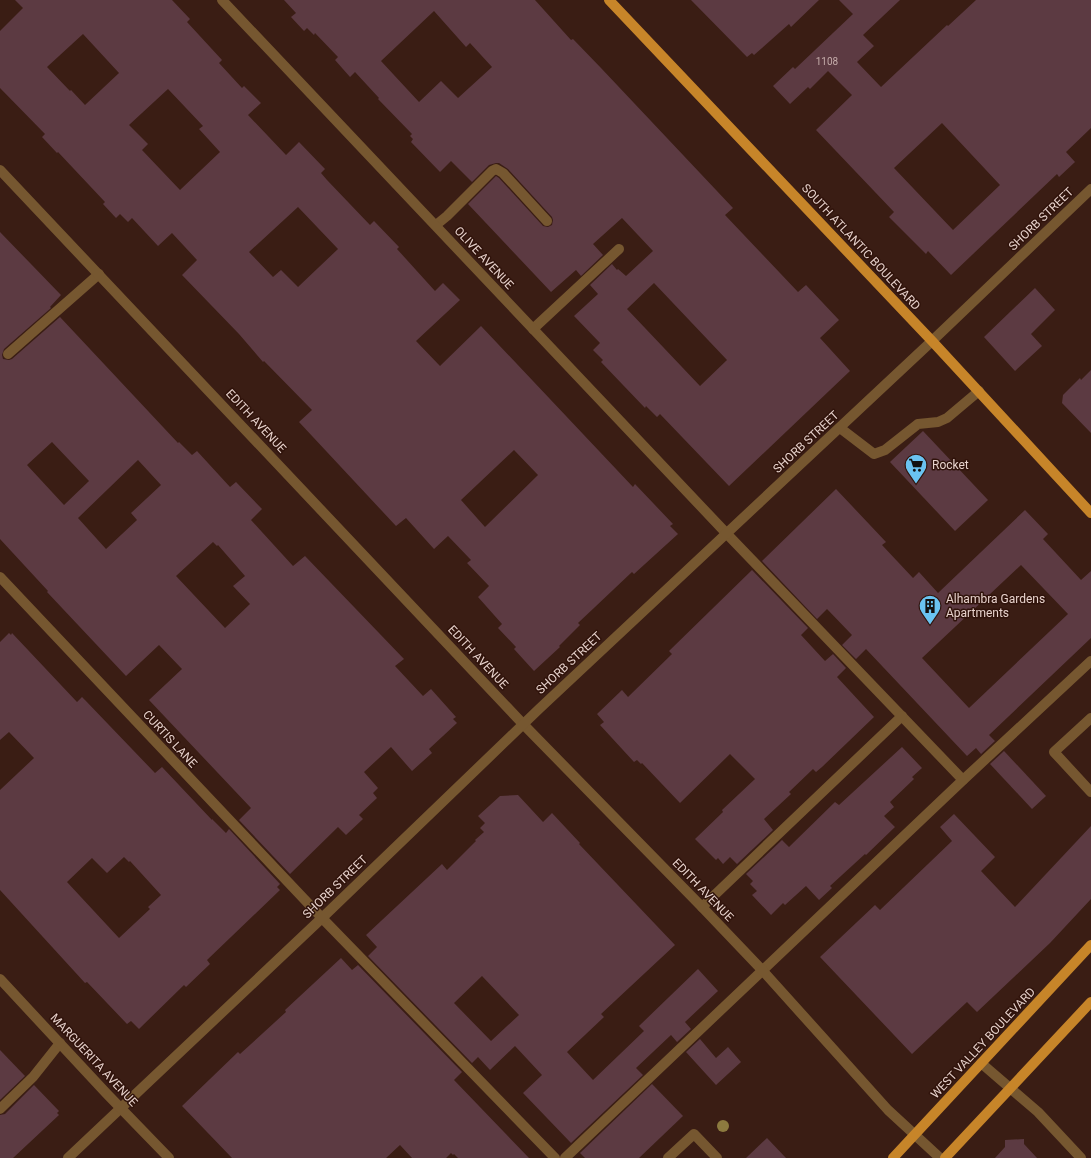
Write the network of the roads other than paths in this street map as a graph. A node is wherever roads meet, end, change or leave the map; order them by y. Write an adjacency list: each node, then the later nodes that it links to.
1 (222, 0): 6 (street, OLIVE AVENUE)
2 (609, 0): 10 (main road, SOUTH ATLANTIC BOULEVARD)
3 (0, 170): 8 (street, EDITH AVENUE)
4 (1091, 190): 10 (street, SHORB STREET)
5 (546, 221): 6 (street)
6 (436, 226): 9 (street, OLIVE AVENUE)
7 (619, 248): 9 (street)
8 (99, 274): 11 (street); 20 (street, EDITH AVENUE)
9 (533, 329): 15 (street, OLIVE AVENUE)
10 (932, 341): 12 (main road, SOUTH ATLANTIC BOULEVARD); 13 (street, SHORB STREET)
11 (8, 354)
12 (979, 391): 13 (street); 14 (main road, SOUTH ATLANTIC BOULEVARD)
13 (840, 428): 15 (street, SHORB STREET)
14 (1091, 513)
15 (727, 534): 18 (street, OLIVE AVENUE); 20 (street, SHORB STREET)
16 (0, 577): 24 (street, CURTIS LANE)
17 (1091, 661): 21 (street)
18 (902, 716): 21 (street, OLIVE AVENUE); 23 (street)
19 (1091, 718): 22 (street)
20 (523, 724): 23 (street, EDITH AVENUE); 24 (street, SHORB STREET)
21 (963, 780): 26 (street)
22 (1091, 792)
23 (702, 907): 26 (street, EDITH AVENUE)
24 (322, 918): 32 (street, SHORB STREET); 37 (street, CURTIS LANE)
25 (1091, 945): 30 (main road, WEST VALLEY BOULEVARD)
26 (763, 971): 34 (street, EDITH AVENUE); 38 (street)
27 (0, 979): 29 (street, MARGUERITA AVENUE)
28 (1091, 1002): 31 (main road)
29 (60, 1044): 32 (street, MARGUERITA AVENUE); 33 (street)
30 (981, 1063): 31 (street); 34 (main road, WEST VALLEY BOULEVARD)
31 (1011, 1088): 43 (main road); 44 (street)
32 (121, 1108): 35 (street, SHORB STREET); 36 (street, MARGUERITA AVENUE)
33 (0, 1109)
34 (915, 1135): 41 (main road, WEST VALLEY BOULEVARD); 42 (street, EDITH AVENUE)
35 (68, 1158)
36 (169, 1158)
37 (555, 1158)
38 (566, 1158)
39 (668, 1158): 40 (street)
40 (717, 1158)
41 (893, 1158)
42 (940, 1158)
43 (945, 1158)
44 (1081, 1158)

